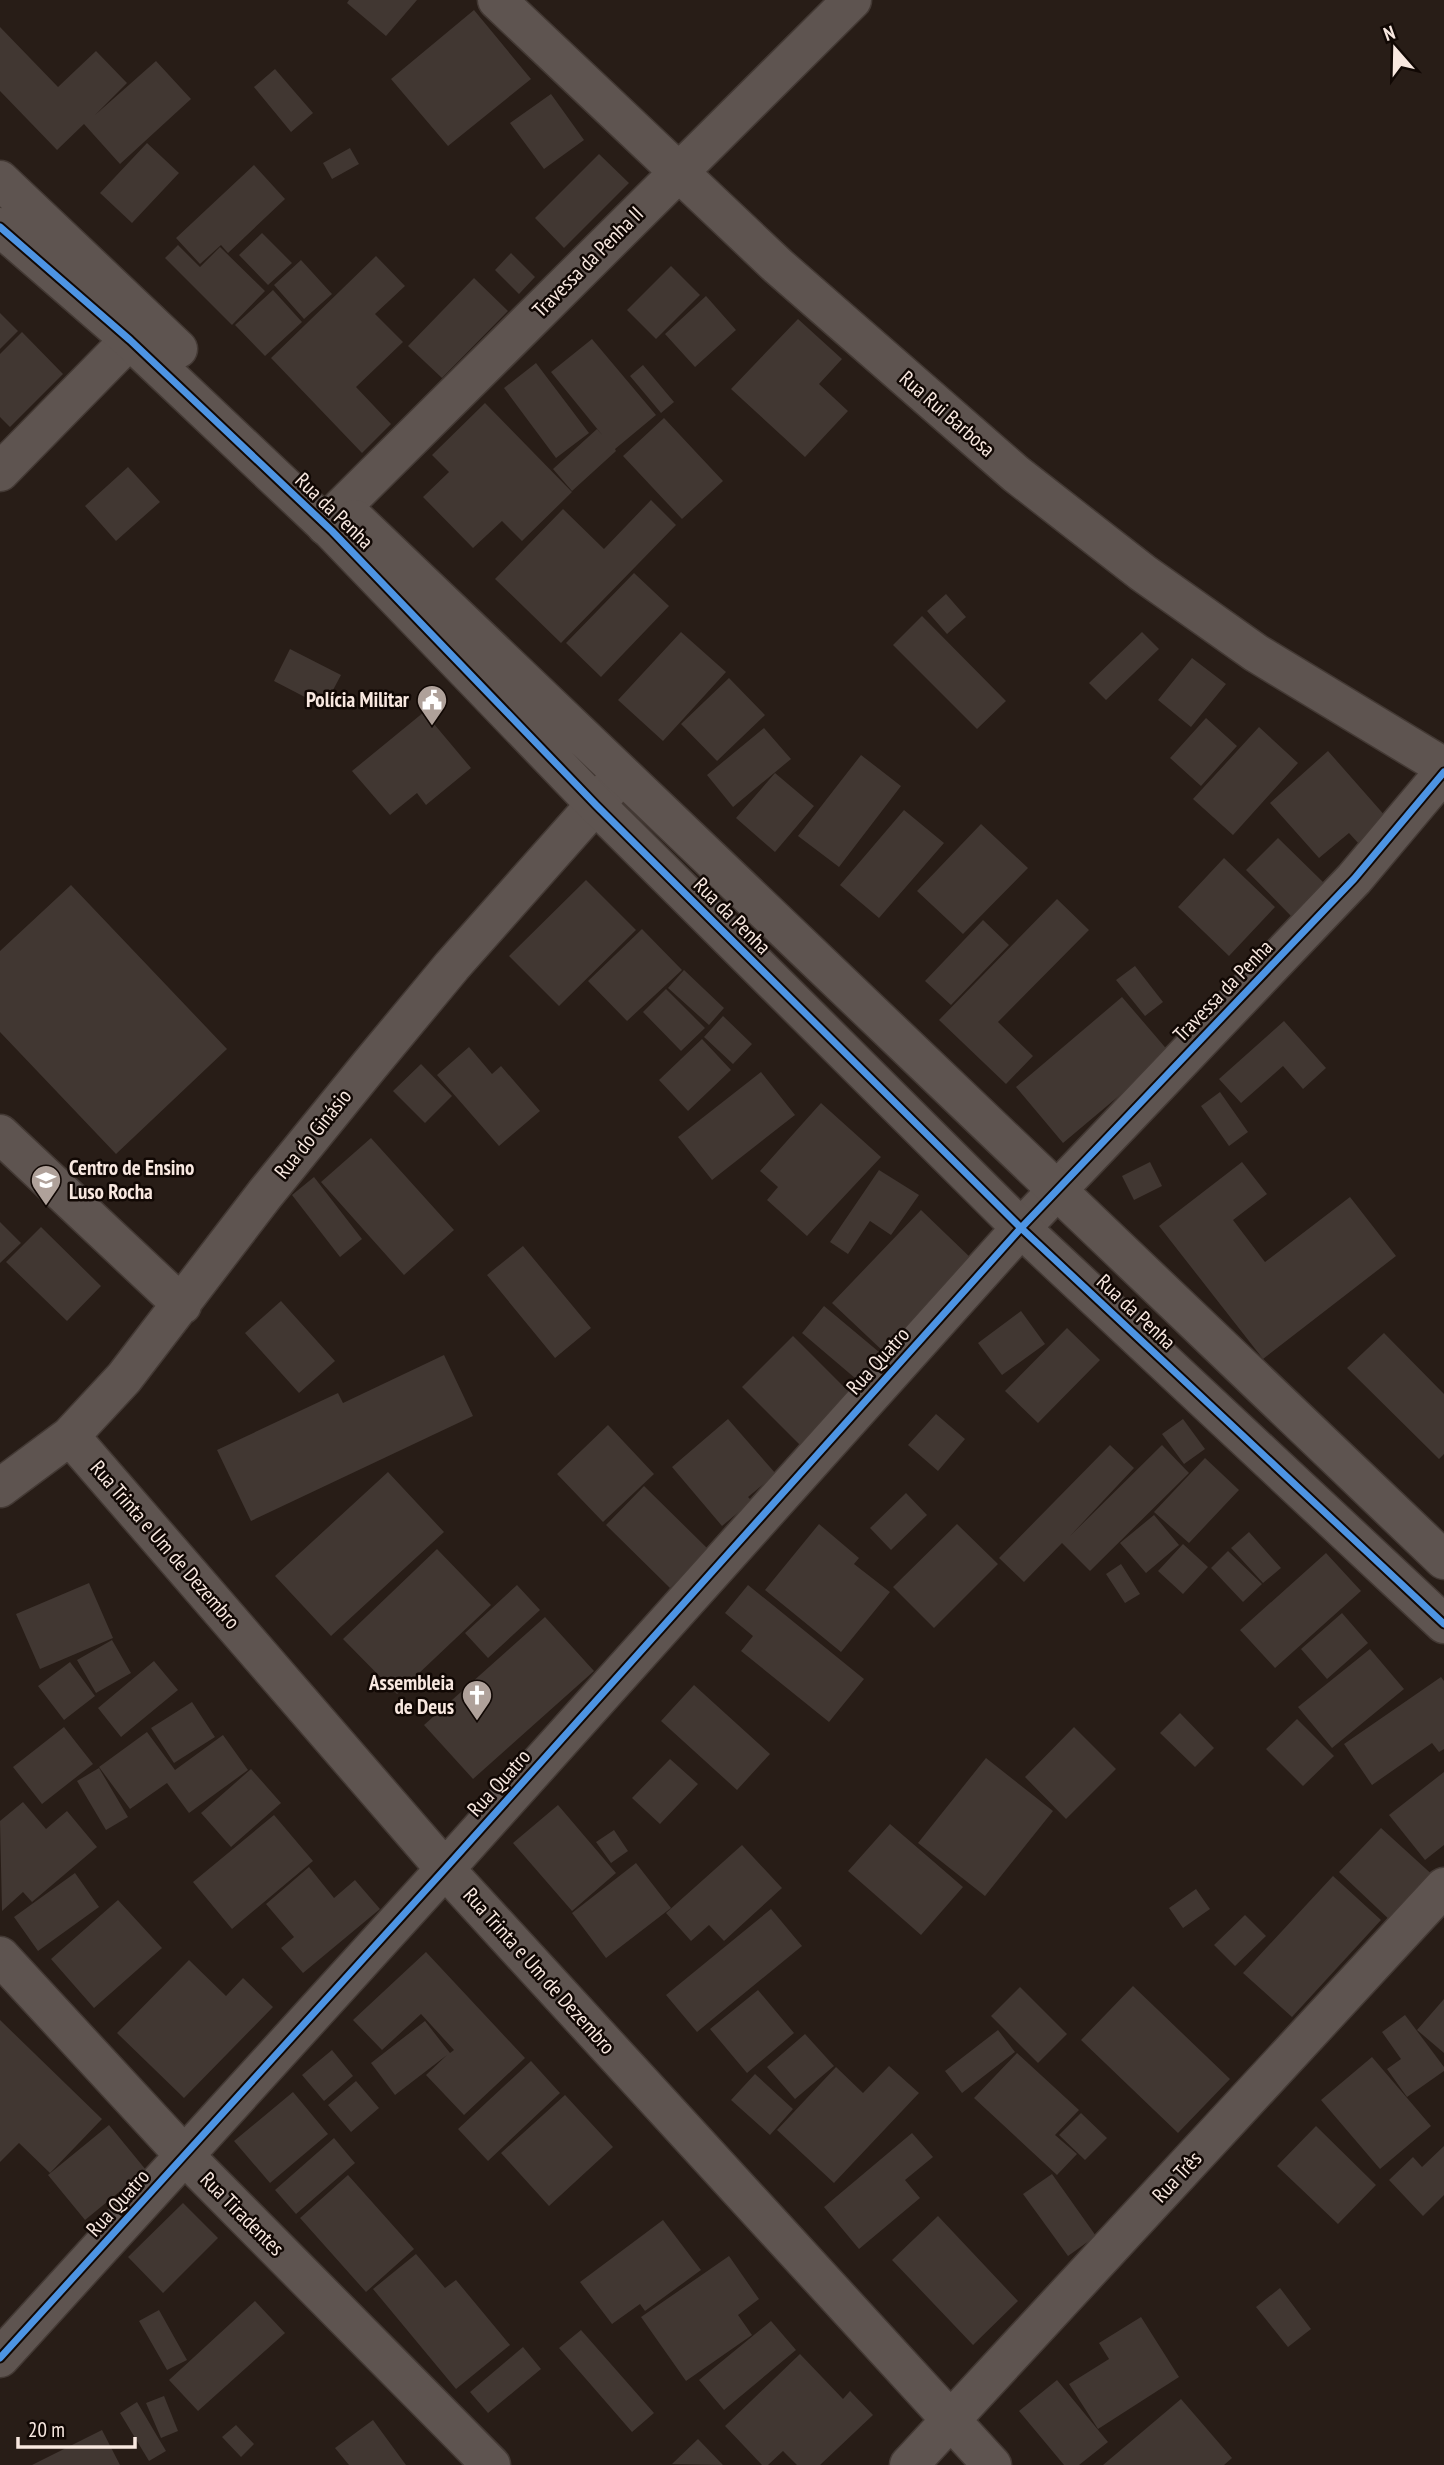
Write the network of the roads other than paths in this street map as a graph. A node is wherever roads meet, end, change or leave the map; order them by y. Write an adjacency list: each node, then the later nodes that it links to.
1 (497, 0): 3 (street, Rua Rui Barbosa)
2 (852, 0): 3 (street, Travessa da Penha II)
3 (678, 172): 8 (street, Travessa da Penha II); 9 (street, Rua Rui Barbosa)
4 (0, 180): 6 (street, Rua da Penha)
5 (0, 227): 6 (street, Rua da Penha)
6 (139, 331): 7 (street); 8 (street, Rua da Penha)
7 (0, 472)
8 (334, 516): 11 (street, Rua da Penha); 12 (street, Rua da Penha)
9 (1444, 767)
10 (1444, 772): 14 (street, Travessa da Penha)
11 (622, 775): 12 (street, Rua do Ginásio); 14 (street, Rua da Penha)
12 (596, 805): 15 (street, Rua da Penha); 16 (street, Rua do Ginásio)
13 (0, 1134): 16 (street)
14 (1056, 1190): 15 (street, Travessa da Penha); 19 (street, Rua da Penha)
15 (1021, 1228): 20 (street, Rua da Penha); 21 (street, Rua Quatro)
16 (182, 1305): 17 (street, Rua do Ginásio)
17 (70, 1436): 18 (street, Rua do Ginásio); 21 (street, Rua Trinta e Um de Dezembro)
18 (0, 1488)
19 (1444, 1560)
20 (1444, 1624)
21 (445, 1869): 24 (street, Rua Quatro); 26 (street, Rua Trinta e Um de Dezembro)
22 (1444, 1887): 26 (street, Rua Três)
23 (0, 1956): 24 (street, Rua Tiradentes)
24 (185, 2156): 25 (street, Rua Quatro); 27 (street, Rua Tiradentes)
25 (0, 2358)
26 (951, 2421): 28 (street, Rua Três); 29 (street, Rua Trinta e Um de Dezembro)
27 (491, 2465)
28 (909, 2465)
29 (992, 2465)

